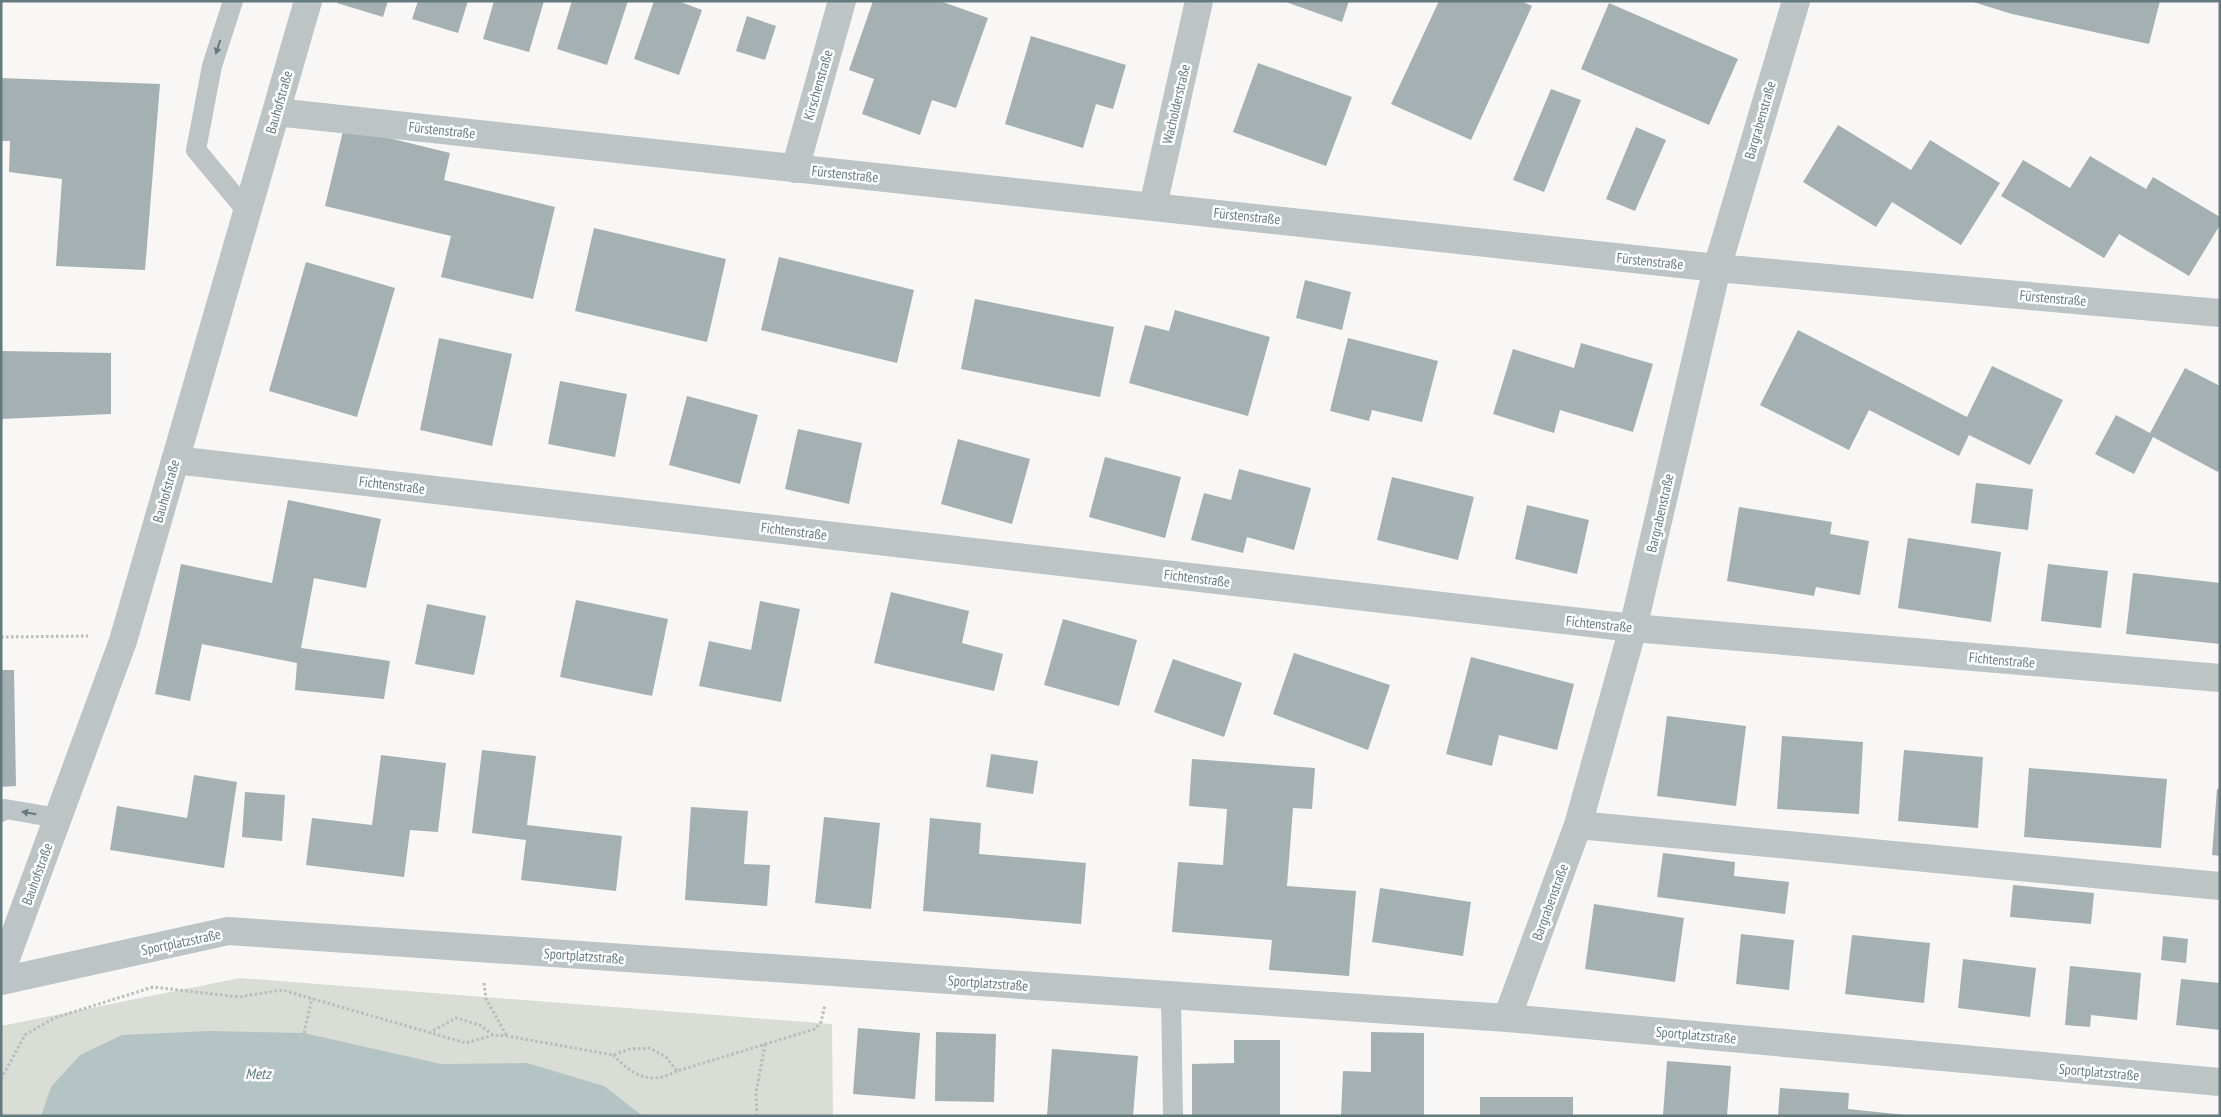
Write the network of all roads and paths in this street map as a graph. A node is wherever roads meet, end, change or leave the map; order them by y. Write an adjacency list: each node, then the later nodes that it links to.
1 (233, 1): 9 (lane, one-way to 9)
2 (308, 1): 6 (street, Bauhofstraße)
3 (842, 1): 7 (street, Kirschenstraße)
4 (1199, 1): 8 (street, Wacholderstraße)
5 (1796, 1): 10 (street, Bargrabenstraße)
6 (276, 112): 7 (street, Fürstenstraße); 9 (street, Bauhofstraße)
7 (795, 169): 8 (street, Fürstenstraße)
8 (1153, 206): 10 (street, Fürstenstraße)
9 (247, 211): 12 (street, Bauhofstraße)
10 (1717, 268): 11 (street, Fürstenstraße); 13 (street, Bargrabenstraße)
11 (2220, 313)
12 (175, 460): 13 (street, Fichtenstraße); 15 (street, Bauhofstraße)
13 (1633, 628): 16 (street, Fichtenstraße); 19 (street, Bargrabenstraße)
14 (1, 637): 15 (path)
15 (123, 641): 18 (street, Bauhofstraße)
16 (2220, 678)
17 (1, 812): 18 (lane, one-way to 17)
18 (58, 818): 22 (street, Bauhofstraße)
19 (1578, 825): 20 (street); 27 (street, Bargrabenstraße)
20 (2220, 886)
21 (488, 949): 23 (street, Sportplatzstraße); 24 (street, Sportplatzstraße); 31 (path)
22 (1, 972)
23 (833, 973): 25 (street, Sportplatzstraße); 32 (path)
24 (1, 981)
25 (1171, 996): 27 (street, Sportplatzstraße); 38 (lane)
26 (312, 998): 28 (path); 29 (path); 35 (path)
27 (1507, 1018): 36 (street, Sportplatzstraße)
28 (304, 1033)
29 (428, 1034): 30 (path); 30 (path)
30 (493, 1035): 31 (path)
31 (507, 1036): 33 (path)
32 (765, 1044): 34 (path); 37 (path)
33 (613, 1056): 34 (path); 34 (path)
34 (677, 1071)
35 (1, 1079)
36 (2220, 1082)
37 (757, 1116)
38 (1172, 1116)

